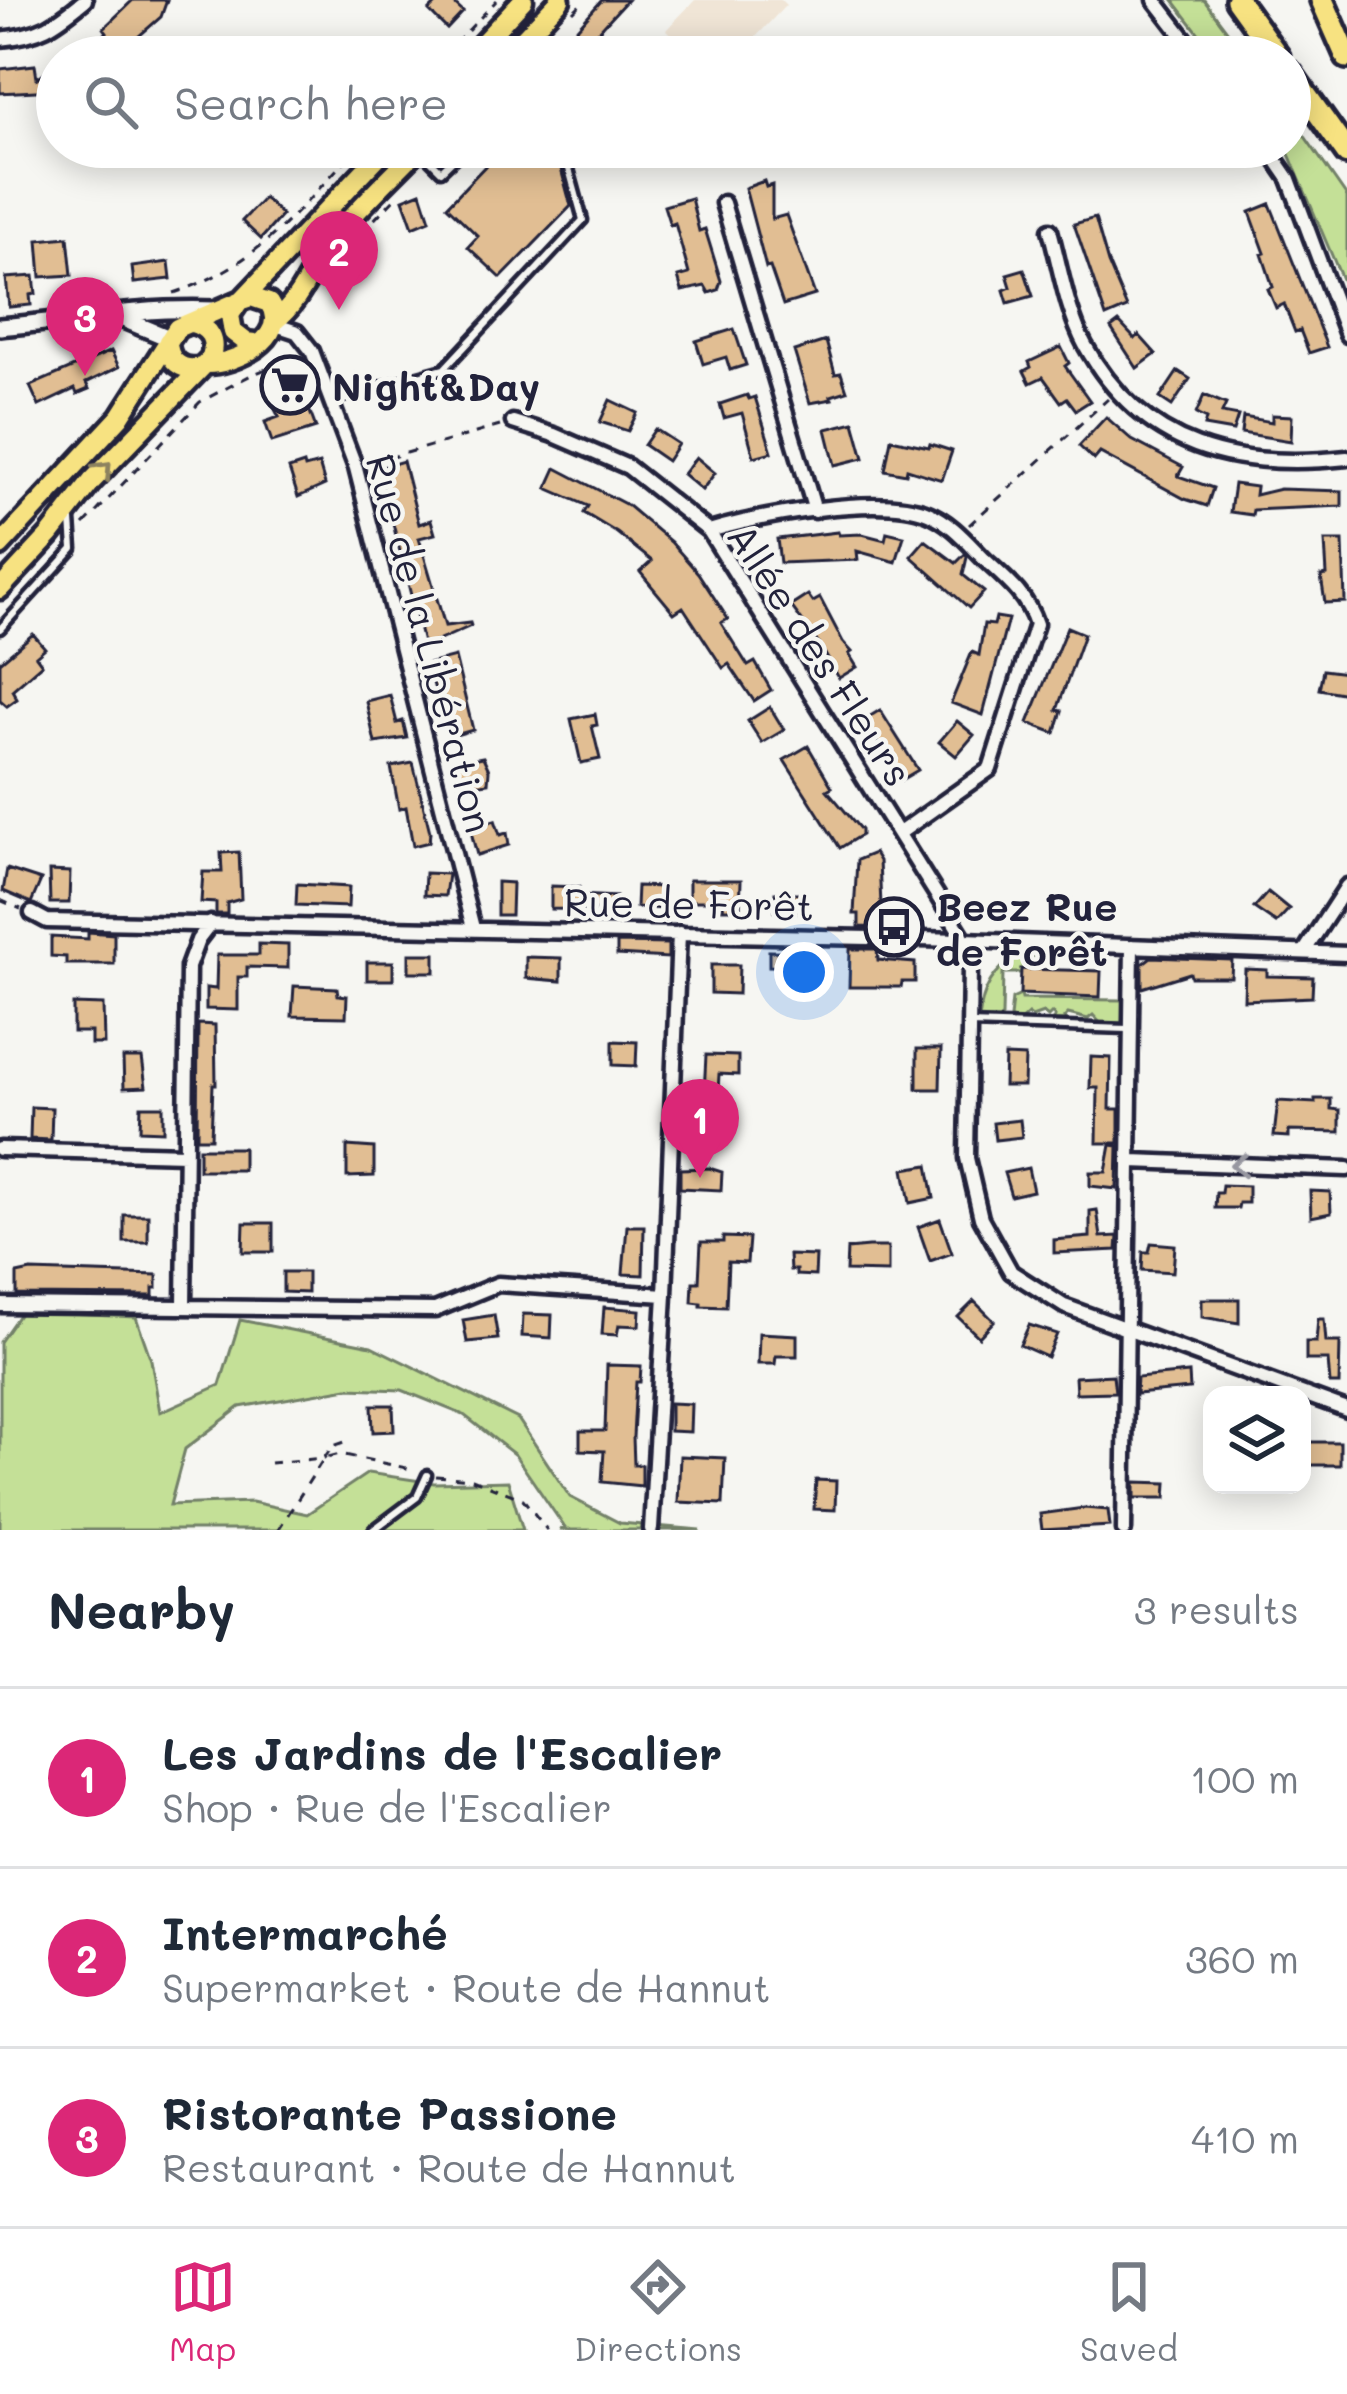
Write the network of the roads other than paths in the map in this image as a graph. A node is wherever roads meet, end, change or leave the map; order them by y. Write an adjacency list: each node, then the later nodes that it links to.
1 (85, 0): 11 (street)
2 (523, 0): 7 (main road)
3 (560, 0): 8 (main road)
4 (1155, 0): 9 (street)
5 (1237, 0): 10 (highway)
6 (1322, 0): 12 (highway)
7 (490, 36)
8 (526, 36)
9 (1183, 36)
10 (1263, 36)
11 (0, 39)
12 (1347, 57)
13 (1311, 102): 14 (highway)
14 (1347, 153)
15 (367, 168): 22 (main road)
16 (400, 168): 25 (main road)
17 (569, 168): 32 (lane)
18 (1281, 168): 28 (street)
19 (723, 203): 36 (street)
20 (1050, 230): 34 (street)
21 (172, 301): 23 (street); 24 (street); 26 (street)
22 (240, 302): 23 (main road); 25 (main road); 30 (main road)
23 (214, 310): 26 (main road)
24 (116, 316): 27 (street); 29 (street)
25 (276, 322): 30 (main road); 32 (street, Rue de la Libération)
26 (190, 323): 29 (main road); 31 (main road)
27 (0, 327)
28 (1347, 335)
29 (169, 340): 31 (main road); 37 (main road)
30 (254, 344): 31 (main road)
31 (203, 366): 35 (main road, one-way to 31)
32 (331, 400): 46 (street, Rue de la Libération)
33 (513, 422): 38 (street, Allée des Fleurs)
34 (1347, 458)
35 (70, 510): 40 (main road); 41 (lane)
36 (815, 511): 38 (street); 42 (street)
37 (8, 530): 39 (main road)
38 (709, 531): 42 (street, Allée des Fleurs)
39 (0, 546)
40 (0, 589)
41 (0, 629)
42 (901, 832): 48 (street, Allée des Fleurs)
43 (1347, 886): 50 (street)
44 (32, 913): 45 (street, Rue de Forêt)
45 (211, 923): 46 (street, Rue de Forêt); 55 (street)
46 (473, 928): 47 (street, Rue de Forêt)
47 (679, 933): 48 (street, Rue de Forêt); 58 (street)
48 (965, 940): 49 (street, Rue de Forêt); 52 (street)
49 (1132, 946): 50 (street, Rue de Forêt); 53 (street)
50 (1304, 952): 51 (street, Rue de Forêt)
51 (1347, 954)
52 (969, 1024): 53 (lane); 61 (street)
53 (1132, 1029): 56 (street)
54 (0, 1149): 55 (street)
55 (185, 1154): 60 (street)
56 (1132, 1161): 57 (street, one-way to 56); 61 (street)
57 (1347, 1169)
58 (665, 1295): 60 (street); 64 (street)
59 (0, 1305): 60 (street)
60 (184, 1306)
61 (1127, 1327): 62 (street); 66 (street)
62 (1347, 1410)
63 (427, 1475): 65 (lane)
64 (651, 1528)
65 (374, 1530)
66 (1124, 1530)

